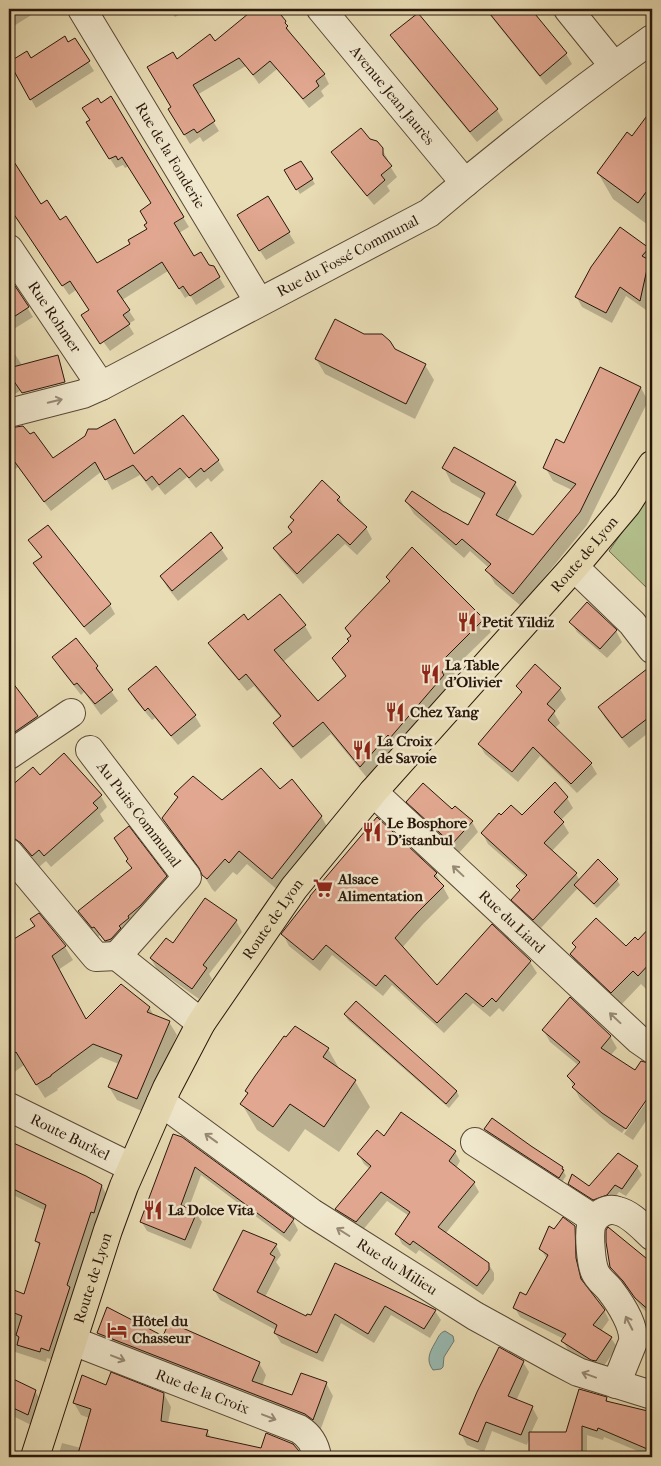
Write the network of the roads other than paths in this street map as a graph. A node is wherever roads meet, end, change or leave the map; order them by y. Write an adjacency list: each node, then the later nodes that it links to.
1 (82, 9): 8 (street, Rue de la Fonderie)
2 (320, 9): 6 (street, Avenue Jean Jaurès)
3 (568, 9): 5 (street)
4 (652, 39): 5 (street, Rue du Fossé Communal)
5 (614, 66): 6 (street, Rue du Fossé Communal)
6 (465, 183): 8 (street, Rue du Fossé Communal)
7 (9, 249): 9 (street, Rue Rohmer)
8 (260, 302): 9 (street, Rue du Fossé Communal)
9 (101, 386): 10 (street, Rue du Fossé Communal, one-way to 9)
10 (9, 413)
11 (652, 465): 12 (main road, Route de Lyon)
12 (574, 567): 13 (street); 17 (main road, Route de Lyon)
13 (648, 643)
14 (72, 712): 16 (street)
15 (90, 750): 19 (street, Au Puits Communal)
16 (9, 756)
17 (373, 792): 20 (main road, Route de Lyon); 21 (street, Rue du Liard, one-way to 17)
18 (9, 852): 19 (street)
19 (118, 956): 20 (street)
20 (201, 1023): 22 (main road, Route de Lyon)
21 (652, 1049)
22 (161, 1102): 25 (main road, Route de Lyon); 29 (street, Rue du Milieu, one-way to 22)
23 (9, 1107): 25 (street, Route Burkel)
24 (475, 1142): 26 (street)
25 (131, 1167): 28 (main road, Route de Lyon)
26 (594, 1219): 27 (street); 29 (street, one-way to 26)
27 (652, 1236)
28 (72, 1341): 31 (main road, Route de Lyon); 32 (street, Rue de la Croix, one-way to 32)
29 (616, 1384): 30 (street, Rue du Milieu)
30 (652, 1395)
31 (34, 1457)
32 (317, 1457)

